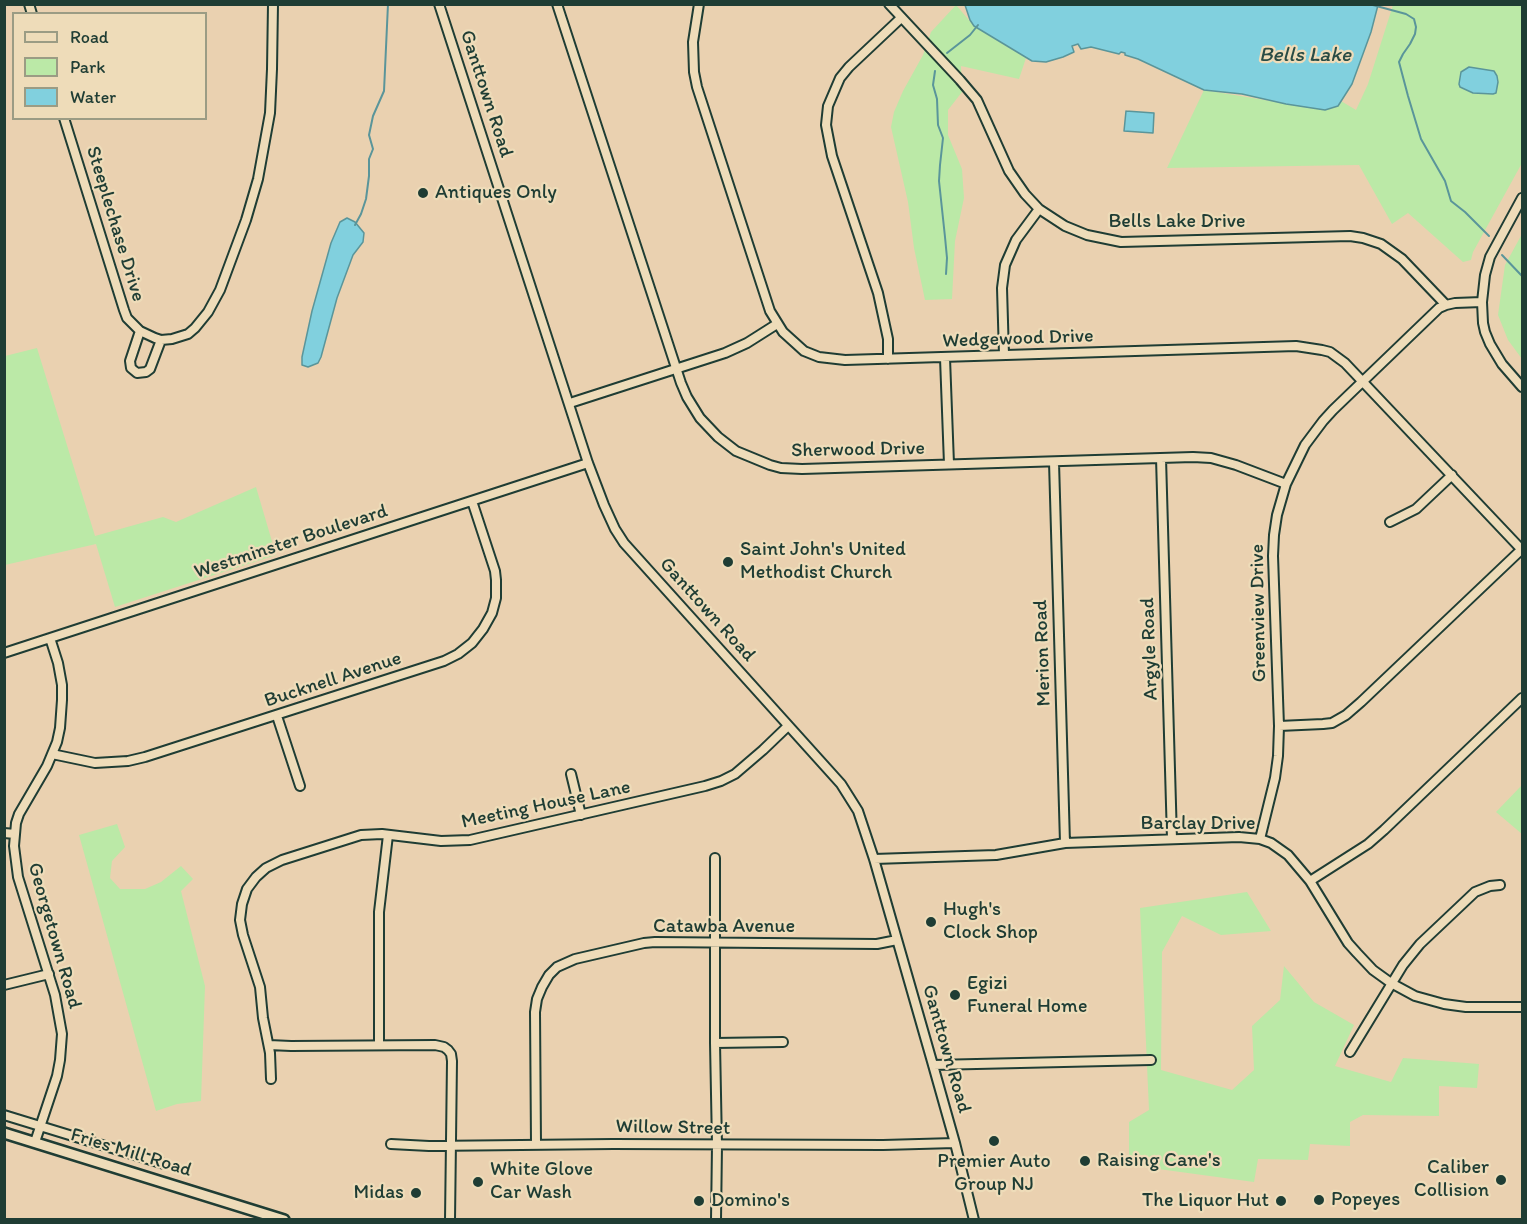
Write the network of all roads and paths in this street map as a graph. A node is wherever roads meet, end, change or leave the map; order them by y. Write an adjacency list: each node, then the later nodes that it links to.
1 (273, 4): 14 (street)
2 (439, 4): 21 (street, Ganttown Road)
3 (557, 4): 18 (street, Sherwood Drive)
4 (699, 4): 12 (street, Wedgewood Drive)
5 (889, 4): 6 (street, Bells Lake Drive)
6 (901, 18): 9 (street, Bells Lake Drive); 17 (street)
7 (65, 120): 13 (street, Steeplechase Drive)
8 (1522, 198): 10 (street)
9 (1039, 209): 11 (street, Bells Lake Drive); 15 (street)
10 (1482, 302): 11 (street); 20 (street)
11 (1446, 305): 19 (street, Greenview Drive)
12 (777, 324): 17 (street, Wedgewood Drive); 18 (street)
13 (140, 331): 14 (street); 14 (street)
14 (161, 340)
15 (1004, 355): 16 (street, Wedgewood Drive); 19 (street, Wedgewood Drive)
16 (945, 358): 17 (street, Wedgewood Drive); 25 (street)
17 (888, 359)
18 (676, 368): 21 (street); 25 (street, Sherwood Drive)
19 (1363, 381): 26 (street, Wedgewood Drive); 27 (street, Greenview Drive)
20 (1522, 387)
21 (570, 403): 24 (street, Ganttown Road)
22 (1161, 458): 23 (street, Sherwood Drive); 27 (street, Sherwood Drive); 44 (street, Argyle Road)
23 (1054, 462): 25 (street, Sherwood Drive); 46 (street, Merion Road)
24 (588, 463): 28 (street, Westminster Boulevard); 35 (street, Ganttown Road)
25 (949, 464)
26 (1452, 475): 29 (street); 30 (street, Wedgewood Drive)
27 (1286, 484): 36 (street, Greenview Drive)
28 (472, 501): 31 (street, Westminster Boulevard); 34 (street, Bucknell Avenue)
29 (1390, 522)
30 (1522, 550): 36 (street)
31 (50, 638): 32 (street, Westminster Boulevard); 37 (street, Georgetown Road)
32 (4, 653)
33 (1522, 698): 49 (street)
34 (277, 716): 37 (street, Bucknell Avenue); 39 (street)
35 (788, 726): 40 (street, Meeting House Lane); 48 (street, Ganttown Road)
36 (1279, 726): 45 (street, Greenview Drive)
37 (52, 754): 42 (street, Georgetown Road)
38 (571, 774): 40 (street)
39 (300, 786)
40 (581, 815): 43 (street, Meeting House Lane)
41 (4, 833): 42 (street)
42 (15, 834): 53 (street, Georgetown Road)
43 (388, 835): 59 (street, Meeting House Lane); 60 (street)
44 (1172, 839): 45 (street, Barclay Drive); 46 (street, Barclay Drive)
45 (1260, 839): 49 (street, Barclay Drive)
46 (1065, 843): 48 (street, Barclay Drive)
47 (716, 858): 52 (street)
48 (874, 859): 51 (street, Ganttown Road)
49 (1310, 882): 54 (street, Barclay Drive)
50 (1500, 885): 54 (street)
51 (897, 940): 52 (street, Catawba Avenue); 63 (street, Ganttown Road)
52 (715, 942): 58 (street); 71 (street, Catawba Avenue)
53 (48, 974): 55 (street); 66 (street, Georgetown Road)
54 (1391, 983): 56 (street, Barclay Drive); 61 (street)
55 (4, 985)
56 (1522, 1007)
57 (783, 1042): 58 (street)
58 (715, 1043): 73 (street)
59 (269, 1045): 60 (street); 64 (street, Meeting House Lane)
60 (379, 1046): 72 (street)
61 (1350, 1052)
62 (1151, 1060): 63 (street)
63 (933, 1065): 69 (street, Ganttown Road)
64 (271, 1079)
65 (4, 1115): 66 (street, Fries Mill Road)
66 (41, 1126): 68 (street, Georgetown Road); 74 (street, Fries Mill Road)
67 (4, 1133): 68 (main road, Fries Mill Road)
68 (35, 1142): 75 (main road, Fries Mill Road)
69 (955, 1143): 73 (street, Willow Street); 80 (street, Ganttown Road)
70 (392, 1144): 72 (street, Willow Street)
71 (536, 1144): 72 (street, Willow Street); 73 (street, Willow Street)
72 (452, 1145): 78 (street)
73 (717, 1145): 79 (street)
74 (164, 1164)
75 (246, 1208): 76 (main road, Fries Mill Road); 77 (main road, Fries Mill Road)
76 (262, 1220)
77 (284, 1220)
78 (450, 1220)
79 (716, 1220)
80 (974, 1220)

